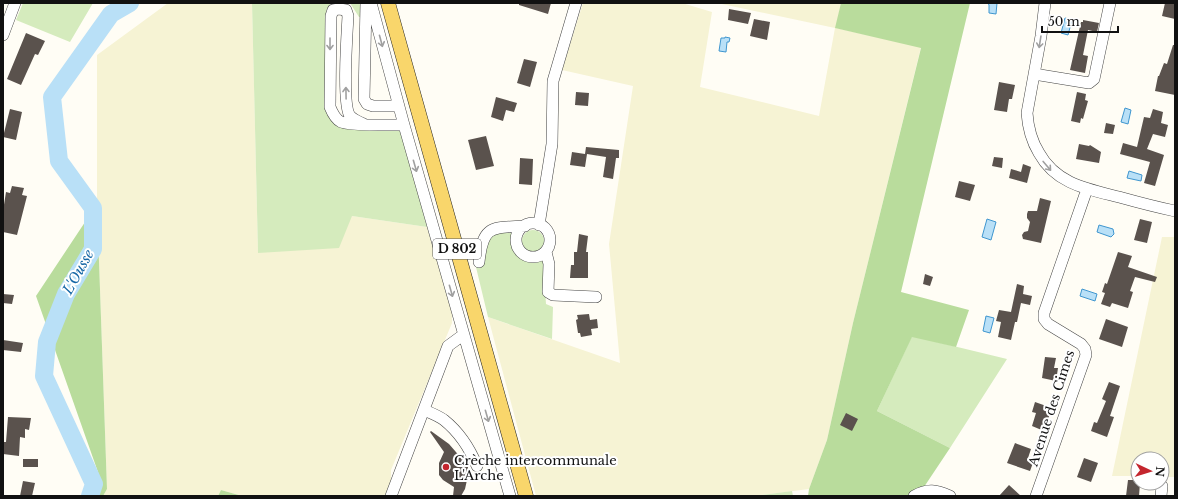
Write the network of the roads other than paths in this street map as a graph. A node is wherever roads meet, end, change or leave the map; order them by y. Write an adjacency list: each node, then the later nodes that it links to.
1 (15, 3): 8 (street)
2 (366, 3): 10 (street)
3 (371, 3): 10 (street, one-way to 10)
4 (388, 3): 26 (main road, D 802)
5 (576, 3): 15 (street)
6 (1045, 3): 9 (street, one-way to 9)
7 (1110, 3): 9 (street)
8 (3, 35)
9 (1034, 74): 13 (street, one-way to 13)
10 (399, 106): 12 (street)
11 (364, 124): 11 (street, one-way to 11); 12 (street)
12 (404, 125): 20 (street, one-way to 20)
13 (1087, 189): 14 (street); 28 (street, Avenue des Cimes)
14 (1175, 211)
15 (539, 225): 16 (street); 17 (street)
16 (525, 226): 17 (street); 18 (street)
17 (546, 252): 19 (street)
18 (479, 262)
19 (596, 297)
20 (463, 335): 21 (street); 25 (street, one-way to 25)
21 (424, 410): 22 (street); 24 (street)
22 (477, 466)
23 (918, 494): 27 (street)
24 (391, 496)
25 (510, 496)
26 (526, 496)
27 (950, 496)
28 (1036, 496)

